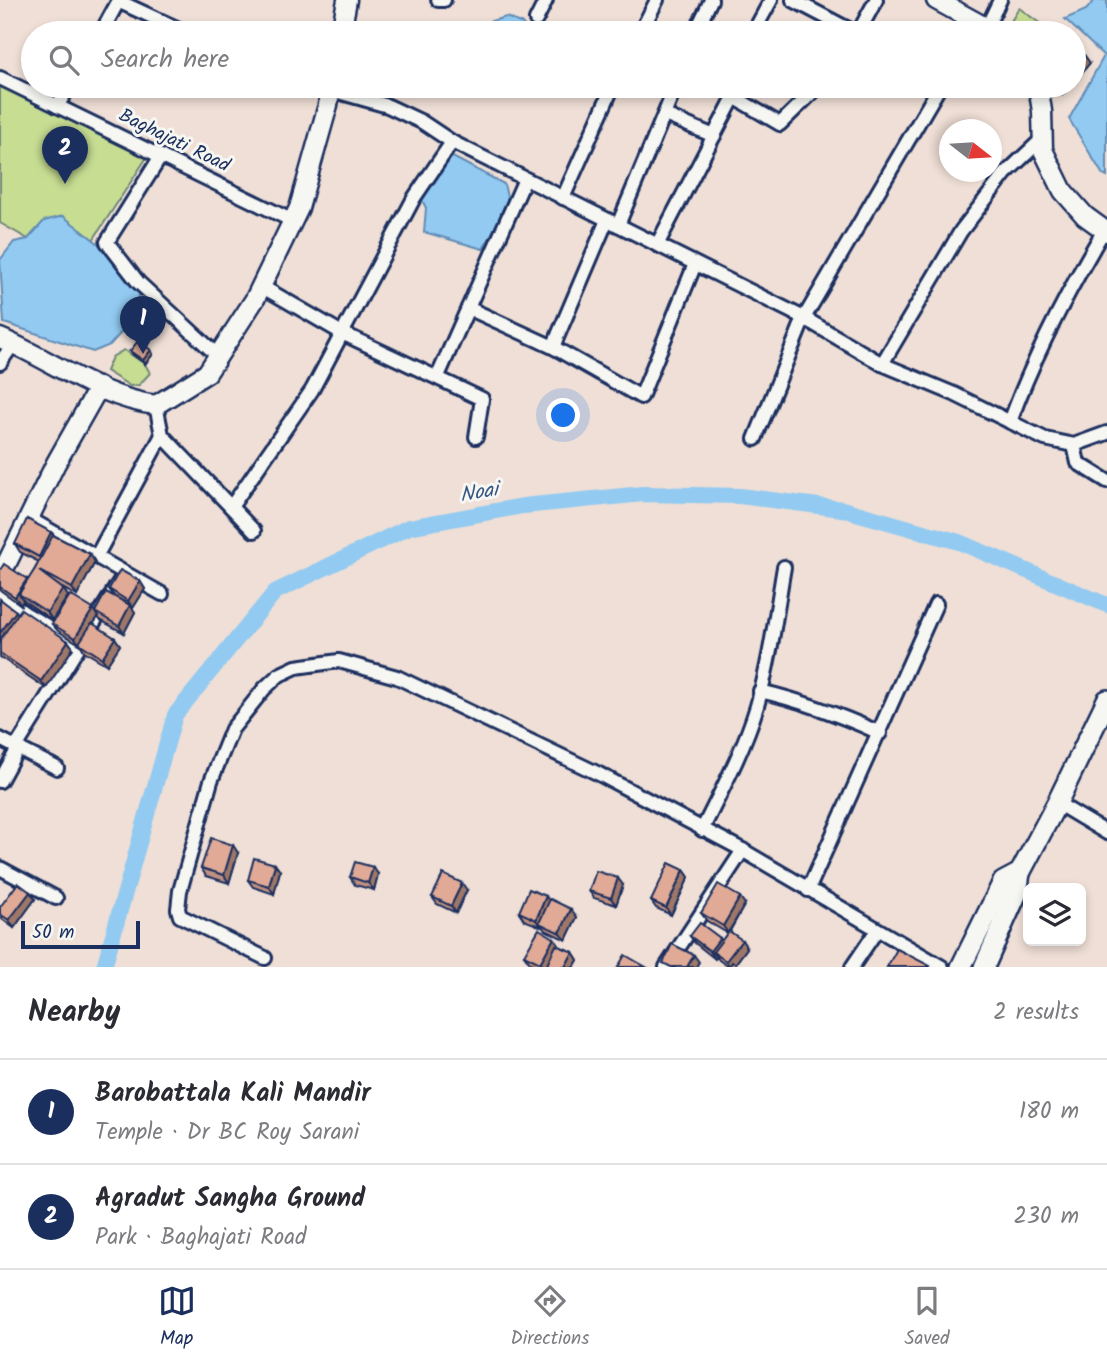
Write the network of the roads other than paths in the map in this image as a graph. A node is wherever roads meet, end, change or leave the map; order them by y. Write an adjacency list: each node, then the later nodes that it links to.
1 (347, 0): 16 (street)
2 (438, 0): 3 (street)
3 (444, 0)
4 (546, 0): 13 (street)
5 (657, 0): 17 (street)
6 (711, 0): 18 (street)
7 (771, 0): 19 (street)
8 (793, 0): 20 (street)
9 (876, 0): 21 (street)
10 (936, 0): 22 (street)
11 (1000, 0): 23 (street)
12 (119, 1): 14 (street); 15 (street)
13 (536, 20)
14 (108, 21)
15 (162, 21)
16 (343, 21)
17 (646, 21)
18 (701, 21)
19 (760, 21)
20 (834, 21)
21 (864, 21)
22 (971, 21)
23 (993, 21)
24 (0, 78): 25 (street, Baghajati Road)
25 (21, 88)
26 (41, 98): 37 (street, Baghajati Road)
27 (62, 98): 37 (street)
28 (324, 98): 45 (street)
29 (360, 98): 41 (street)
30 (608, 98): 44 (street)
31 (671, 98): 38 (street)
32 (730, 98): 39 (street)
33 (743, 98): 34 (street)
34 (807, 98)
35 (933, 98): 52 (street)
36 (1040, 98): 40 (street)
37 (57, 106): 42 (street, Baghajati Road)
38 (665, 115): 39 (street); 46 (street)
39 (714, 136): 48 (street)
40 (1041, 139): 47 (street); 58 (street)
41 (452, 142): 43 (street); 53 (street)
42 (161, 156): 45 (street, Baghajati Road); 56 (street)
43 (525, 179): 44 (street); 51 (street)
44 (564, 198): 46 (street)
45 (293, 221): 50 (street)
46 (613, 223): 48 (street); 55 (street)
47 (1106, 231): 62 (street)
48 (657, 245): 49 (street)
49 (695, 264): 52 (street); 55 (street)
50 (261, 286): 53 (street); 56 (street)
51 (468, 308): 55 (street); 59 (street)
52 (804, 318): 58 (street); 66 (street)
53 (342, 333): 59 (street); 69 (street)
54 (7, 341): 57 (street); 60 (street)
55 (553, 347)
56 (218, 356): 61 (street)
57 (0, 363)
58 (882, 363): 62 (street)
59 (438, 376): 65 (street)
60 (99, 387): 61 (street); 70 (street)
61 (156, 405): 64 (street)
62 (1010, 422): 67 (street)
63 (1107, 433): 67 (street)
64 (162, 435): 69 (street); 72 (street)
65 (476, 438)
66 (755, 439)
67 (1074, 445): 68 (street)
68 (1107, 481)
69 (231, 507): 71 (street)
70 (30, 519): 72 (street); 74 (street)
71 (254, 531)
72 (96, 557): 75 (street)
73 (784, 567): 80 (street)
74 (1, 572)
75 (124, 573): 76 (street); 79 (street)
76 (162, 594)
77 (0, 595): 79 (street)
78 (936, 604): 82 (street)
79 (80, 645): 84 (street)
80 (760, 691): 82 (street); 88 (street)
81 (1107, 700): 87 (main road)
82 (880, 733): 93 (street)
83 (0, 739): 84 (street)
84 (17, 747): 85 (street); 86 (street)
85 (57, 768)
86 (0, 781)
87 (1057, 803): 89 (street); 92 (main road)
88 (702, 830): 90 (street); 96 (street)
89 (1107, 833)
90 (743, 850): 93 (street); 97 (street)
91 (0, 868): 94 (street)
92 (1020, 873): 100 (main road); 101 (main road)
93 (808, 890): 95 (street)
94 (56, 898)
95 (877, 930): 98 (street); 99 (street)
96 (265, 958)
97 (666, 967)
98 (852, 967)
99 (942, 967)
100 (961, 967)
101 (984, 967)

